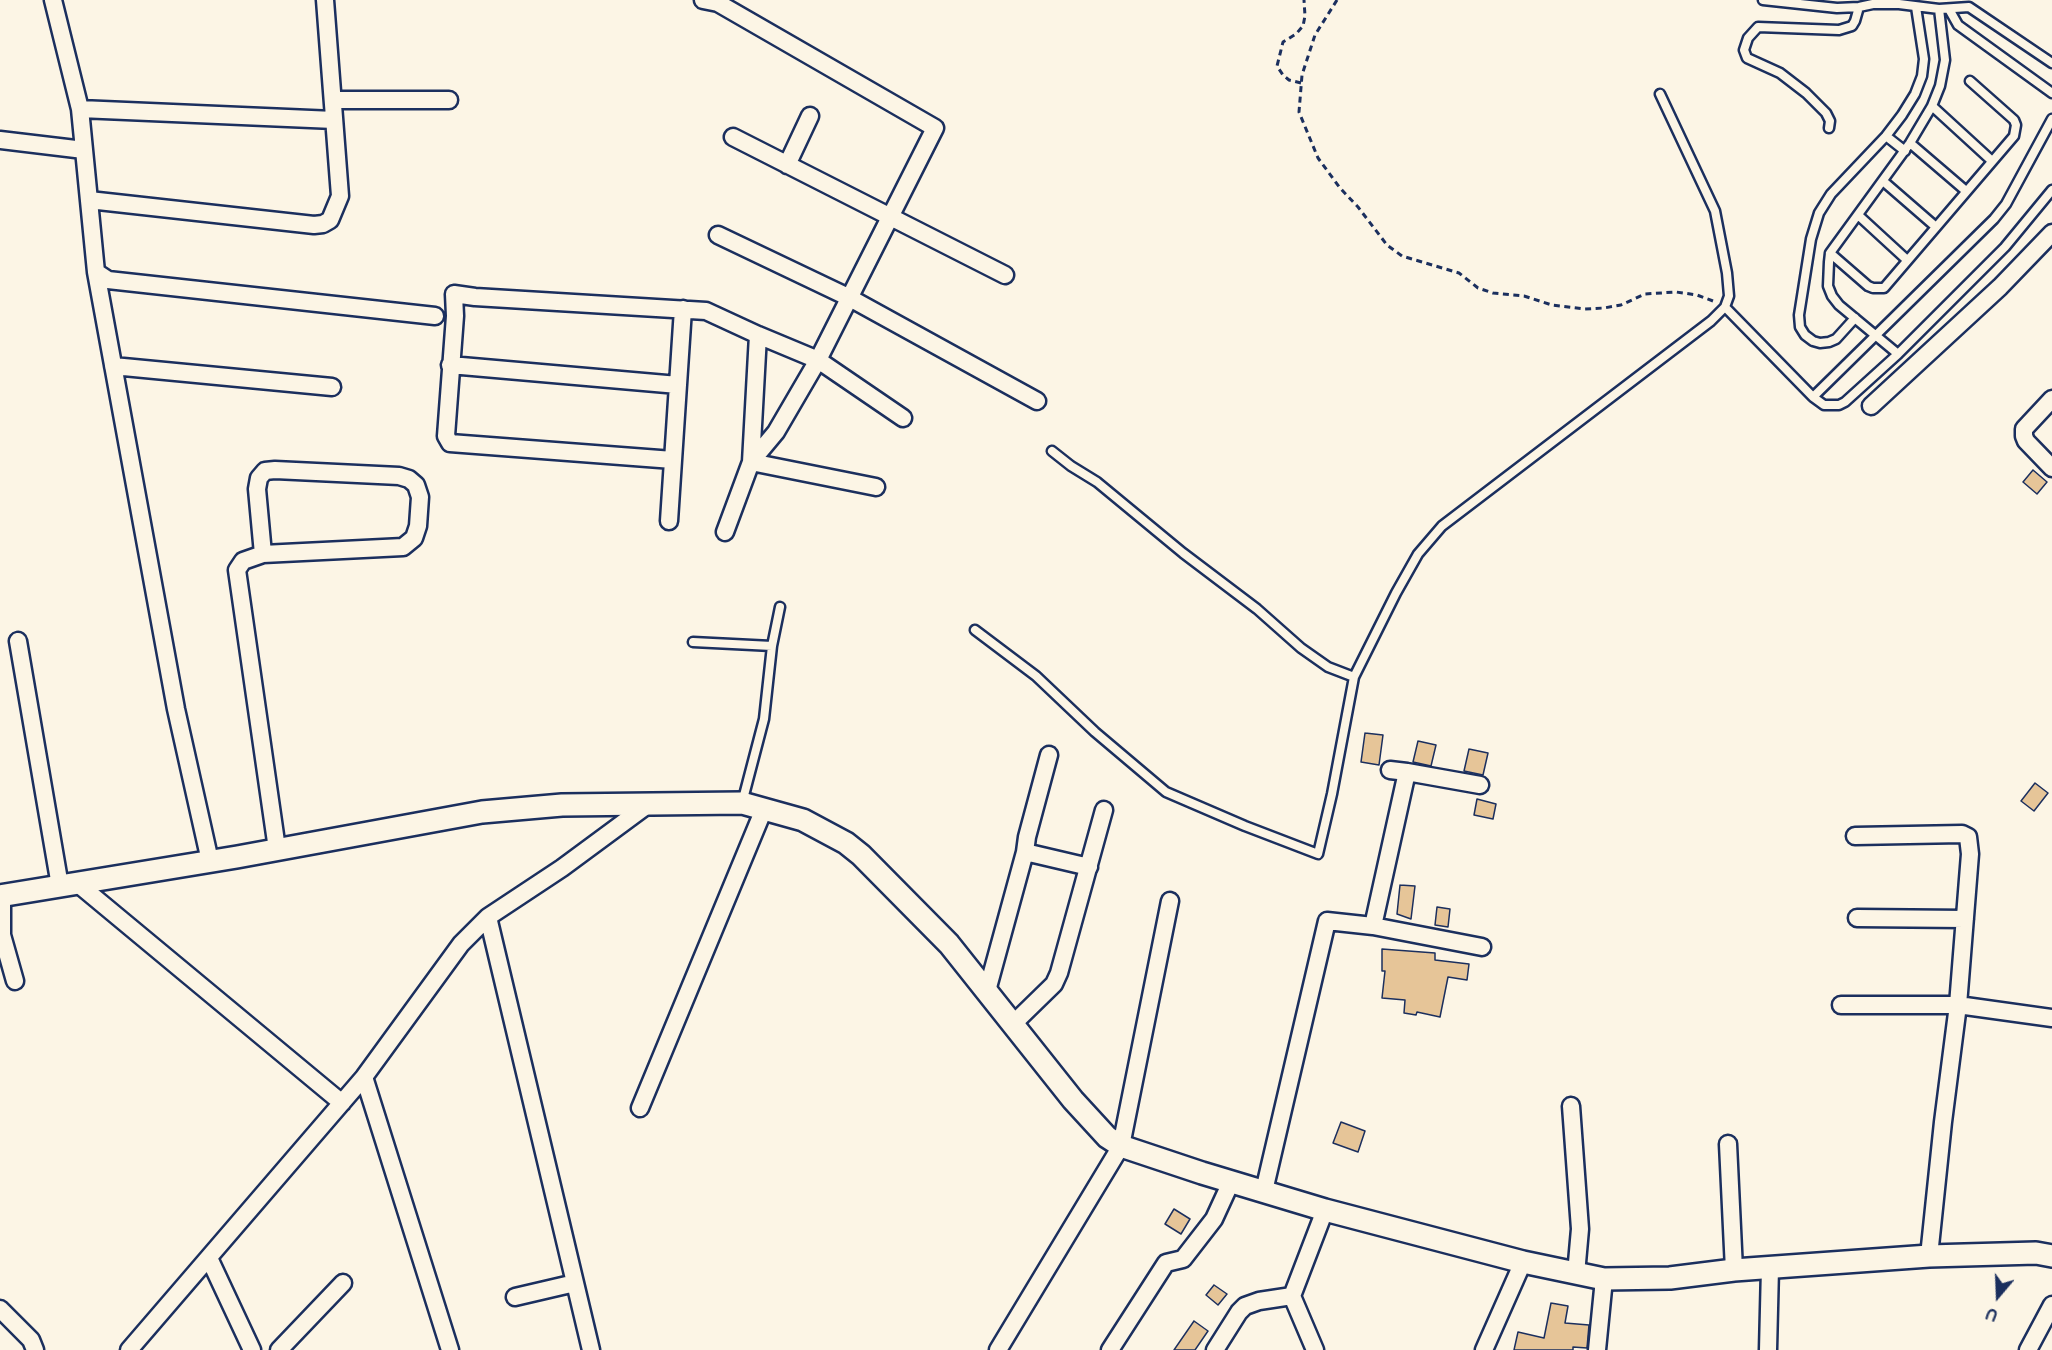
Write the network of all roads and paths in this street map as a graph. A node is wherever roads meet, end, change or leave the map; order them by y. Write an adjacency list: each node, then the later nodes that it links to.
1 (53, 0): 21 (street)
2 (325, 0): 18 (street)
3 (1304, 0): 15 (path)
4 (1336, 0): 15 (path)
5 (1763, 0): 9 (lane)
6 (714, 1): 38 (street)
7 (1873, 2): 8 (lane); 9 (lane)
8 (1899, 2): 10 (lane)
9 (1859, 7): 25 (lane)
10 (1916, 7): 11 (lane); 26 (lane)
11 (1939, 9): 12 (lane); 20 (lane)
12 (1950, 9): 13 (lane); 16 (lane)
13 (2052, 63)
14 (1970, 81): 31 (lane)
15 (1301, 83): 47 (path)
16 (2052, 93)
17 (1660, 94): 47 (lane)
18 (333, 100): 19 (street); 23 (street)
19 (449, 100)
20 (1932, 106): 29 (lane); 31 (lane)
21 (80, 109): 23 (street); 30 (street)
22 (810, 116): 32 (street)
23 (334, 120): 36 (street)
24 (2052, 120): 51 (lane)
25 (1829, 128)
26 (1886, 136): 29 (lane); 50 (lane)
27 (733, 137): 32 (street)
28 (0, 140): 30 (street)
29 (1907, 147): 33 (lane); 35 (lane)
30 (84, 150): 36 (street)
31 (1992, 161): 35 (lane)
32 (787, 165): 38 (street)
33 (1883, 181): 37 (lane); 39 (lane)
34 (2052, 190): 53 (lane)
35 (1966, 191): 39 (lane)
36 (89, 200): 44 (street)
37 (1858, 214): 42 (lane); 43 (lane)
38 (889, 217): 45 (street); 46 (street)
39 (1936, 227): 43 (lane)
40 (2052, 233): 62 (street)
41 (718, 235): 46 (street)
42 (1830, 253): 43 (lane); 50 (lane)
43 (1907, 260)
44 (96, 272): 49 (street); 56 (street)
45 (1005, 275)
46 (848, 297): 54 (street); 61 (street)
47 (1725, 307): 59 (lane); 77 (lane)
48 (683, 309): 52 (street); 55 (street); 57 (street)
49 (435, 316)
50 (1855, 318): 51 (lane)
51 (1876, 334): 53 (lane); 59 (lane)
52 (758, 335): 54 (street); 66 (street)
53 (1898, 354): 59 (lane)
54 (818, 360): 63 (street); 66 (street)
55 (450, 365): 57 (street); 65 (street)
56 (113, 366): 58 (street); 89 (street)
57 (678, 384): 65 (street)
58 (332, 387)
59 (1813, 397)
60 (2052, 399): 67 (street)
61 (1036, 401)
62 (1871, 406)
63 (903, 418)
64 (1052, 451): 77 (lane)
65 (673, 460): 69 (street)
66 (751, 462): 68 (street); 70 (street)
67 (2052, 468)
68 (876, 487)
69 (669, 521)
70 (725, 532)
71 (263, 554): 71 (street); 87 (street)
72 (780, 606): 76 (lane)
73 (975, 630): 77 (lane)
74 (18, 640): 91 (street)
75 (693, 642): 76 (lane)
76 (772, 646): 82 (lane)
77 (1354, 677)
78 (1049, 755): 88 (street)
79 (1390, 770): 80 (street)
80 (1407, 772): 81 (street); 97 (street)
81 (1480, 785)
82 (742, 803): 83 (street); 84 (street)
83 (646, 806): 87 (street); 94 (street)
84 (764, 808): 100 (street); 108 (street)
85 (1104, 810): 90 (street)
86 (1855, 836): 96 (street)
87 (277, 849): 89 (street)
88 (1025, 852): 90 (street); 100 (street)
89 (210, 861): 91 (street)
90 (1089, 867): 104 (street)
91 (68, 885): 92 (street); 106 (street)
92 (1, 896): 99 (street)
93 (1170, 901): 110 (street)
94 (488, 917): 105 (street); 123 (street)
95 (1857, 918): 96 (street)
96 (1965, 919): 102 (street)
97 (1373, 926): 98 (street); 112 (street)
98 (1482, 947)
99 (15, 981)
100 (987, 991): 104 (street)
101 (1841, 1005): 102 (street)
102 (1958, 1005): 103 (street); 114 (street)
103 (2052, 1018)
104 (1013, 1024): 110 (street)
105 (364, 1077): 106 (street); 132 (street)
106 (342, 1103): 116 (street)
107 (1571, 1106): 120 (street)
108 (640, 1108)
109 (1728, 1144): 119 (street)
110 (1121, 1146): 111 (street); 134 (street)
111 (1231, 1182): 112 (street); 135 (street)
112 (1264, 1191): 113 (street)
113 (1325, 1210): 117 (street); 124 (street)
114 (1929, 1256): 115 (street); 118 (street)
115 (2052, 1256)
116 (209, 1258): 129 (street); 130 (street)
117 (1523, 1262): 120 (street); 138 (street)
118 (1770, 1268): 119 (street); 140 (street)
119 (1734, 1270): 121 (street)
120 (1576, 1274): 121 (street)
121 (1604, 1279): 139 (street)
122 (343, 1283): 131 (street)
123 (575, 1283): 125 (street); 133 (street)
124 (1292, 1296): 136 (street); 137 (street)
125 (515, 1297)
126 (2052, 1305): 141 (street)
127 (0, 1310): 128 (street)
128 (35, 1350)
129 (129, 1350)
130 (252, 1350)
131 (279, 1350)
132 (450, 1350)
133 (591, 1350)
134 (998, 1350)
135 (1110, 1350)
136 (1215, 1350)
137 (1315, 1350)
138 (1484, 1350)
139 (1597, 1350)
140 (1768, 1350)
141 (2028, 1350)

